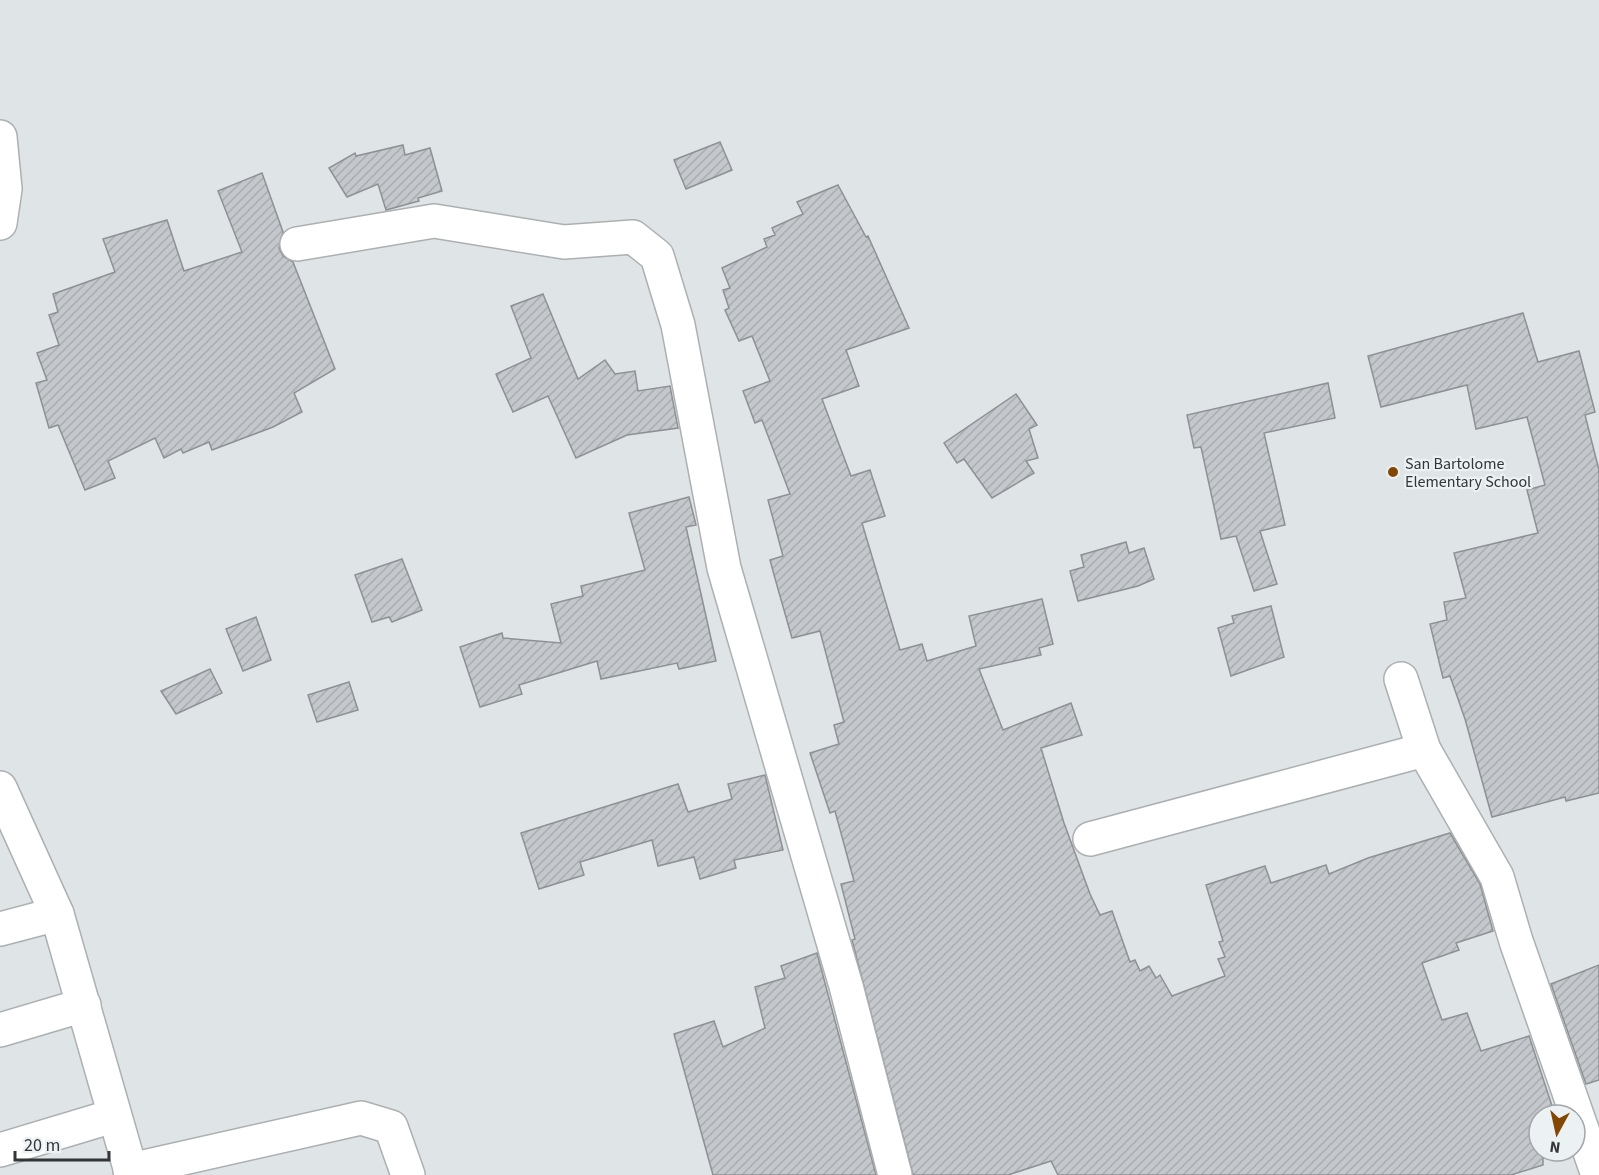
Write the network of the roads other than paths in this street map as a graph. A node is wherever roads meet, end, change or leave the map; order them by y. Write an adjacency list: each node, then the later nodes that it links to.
1 (0, 137): 2 (street)
2 (0, 223)
3 (297, 244): 16 (street)
4 (1401, 679): 5 (street)
5 (1424, 750): 7 (street); 17 (street)
6 (0, 788): 8 (street)
7 (1090, 839)
8 (57, 914): 9 (street); 10 (street)
9 (0, 929)
10 (84, 1005): 11 (street); 12 (street)
11 (0, 1030)
12 (113, 1116): 13 (street); 14 (street)
13 (0, 1150)
14 (131, 1173): 15 (street)
15 (408, 1175)
16 (895, 1175)
17 (1598, 1175)

